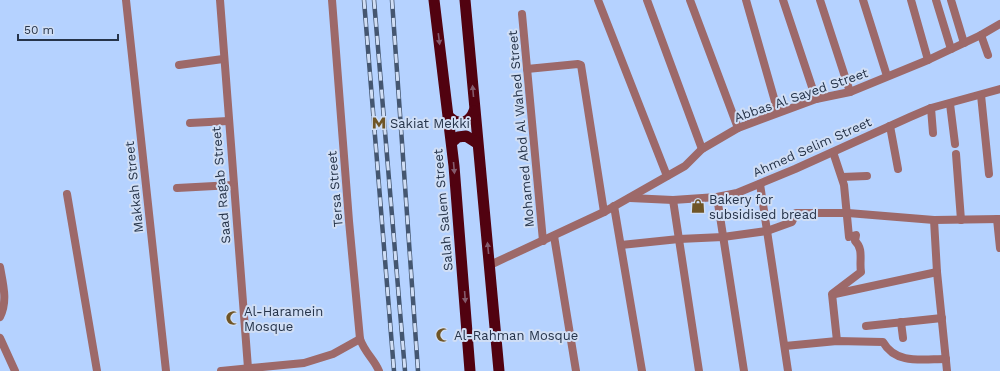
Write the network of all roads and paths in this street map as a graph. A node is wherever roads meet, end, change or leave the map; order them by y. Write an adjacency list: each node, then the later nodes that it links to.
1 (126, 0): 89 (street, Makkah Street)
2 (220, 0): 22 (street, Saad Ragab Street)
3 (332, 0): 82 (street, Tersa Street)
4 (434, 0): 35 (highway, Salah Salem Street, one-way to 35)
5 (464, 0): 33 (highway, one-way to 5)
6 (598, 0): 49 (street)
7 (647, 0): 44 (street)
8 (690, 0): 39 (street)
9 (746, 0): 34 (street)
10 (783, 0): 30 (street)
11 (820, 0): 28 (street)
12 (863, 0): 26 (street)
13 (911, 0): 23 (street)
14 (936, 0): 20 (street)
15 (951, 0): 19 (street)
16 (522, 14): 25 (street, Mohamed Abd Al Wahed Street)
17 (1000, 24): 18 (street, Abbas Al Sayed Street)
18 (981, 36): 19 (street, Abbas Al Sayed Street); 21 (street)
19 (964, 43): 20 (street, Abbas Al Sayed Street)
20 (951, 49): 23 (street, Abbas Al Sayed Street)
21 (988, 55)
22 (223, 60): 24 (street); 36 (street, Saad Ragab Street)
23 (928, 60): 26 (street, Abbas Al Sayed Street)
24 (179, 65)
25 (527, 69): 60 (street); 69 (street, Mohamed Abd Al Wahed Street)
26 (887, 76): 28 (street, Abbas Al Sayed Street)
27 (1000, 89): 29 (street, Ahmed Selim Street)
28 (850, 92): 30 (street, Abbas Al Sayed Street)
29 (981, 95): 31 (street, Ahmed Selim Street); 48 (street)
30 (816, 99): 34 (street, Abbas Al Sayed Street)
31 (950, 104): 32 (street, Ahmed Selim Street); 43 (street)
32 (931, 108): 38 (street, Ahmed Selim Street); 40 (street)
33 (474, 111): 35 (highway); 42 (highway)
34 (778, 112): 39 (street, Abbas Al Sayed Street)
35 (449, 117): 41 (highway, Salah Salem Street)
36 (228, 121): 37 (street); 53 (street, Saad Ragab Street)
37 (190, 123)
38 (890, 126): 45 (street, Ahmed Selim Street); 47 (street)
39 (738, 128): 44 (street, Abbas Al Sayed Street)
40 (933, 133)
41 (452, 142): 42 (highway); 92 (highway, Salah Salem Street, one-way to 92)
42 (477, 143): 72 (highway, one-way to 42)
43 (955, 144)
44 (702, 149): 49 (street, Abbas Al Sayed Street)
45 (833, 152): 51 (street); 52 (street, Ahmed Selim Street)
46 (956, 154): 64 (street)
47 (898, 169)
48 (989, 174)
49 (667, 176): 57 (street, Abbas Al Sayed Street)
50 (866, 176): 51 (street)
51 (842, 177): 61 (street)
52 (760, 184): 56 (street, Ahmed Selim Street); 65 (street)
53 (233, 185): 54 (street); 86 (street, Saad Ragab Street)
54 (177, 188)
55 (67, 194): 88 (street)
56 (717, 197): 58 (street, Ahmed Selim Street); 67 (street)
57 (629, 198): 58 (street, Ahmed Selim Street); 59 (street, Abbas Al Sayed Street)
58 (673, 200): 68 (street)
59 (614, 206): 60 (street, Abbas Al Sayed Street); 70 (street)
60 (604, 212): 66 (street, Abbas Al Sayed Street)
61 (848, 213): 63 (street); 65 (street); 75 (street)
62 (999, 219): 64 (street); 71 (street)
63 (934, 220): 64 (street); 74 (street)
64 (961, 220)
65 (767, 231): 67 (street); 84 (street)
66 (554, 236): 69 (street, Abbas Al Sayed Street); 94 (street)
67 (723, 237): 68 (street); 97 (street)
68 (679, 239): 70 (street); 96 (street)
69 (543, 241): 72 (street, Abbas Al Sayed Street)
70 (621, 246): 95 (street)
71 (1000, 248)
72 (490, 265): 93 (highway)
73 (0, 267): 76 (street)
74 (937, 272): 75 (street); 77 (street)
75 (832, 294): 83 (street)
76 (0, 317)
77 (942, 318): 78 (street); 85 (street)
78 (901, 322): 79 (street); 81 (street)
79 (866, 326)
80 (0, 338): 87 (street)
81 (902, 338)
82 (360, 339): 86 (street); 91 (street, Tersa Street)
83 (837, 341): 84 (street); 85 (street)
84 (785, 346): 98 (street)
85 (946, 359): 99 (street)
86 (248, 368): 90 (street)
87 (15, 371)
88 (96, 371)
89 (166, 371)
90 (221, 371)
91 (379, 371)
92 (470, 371)
93 (498, 371)
94 (576, 371)
95 (642, 371)
96 (699, 371)
97 (744, 371)
98 (788, 371)
99 (947, 371)

